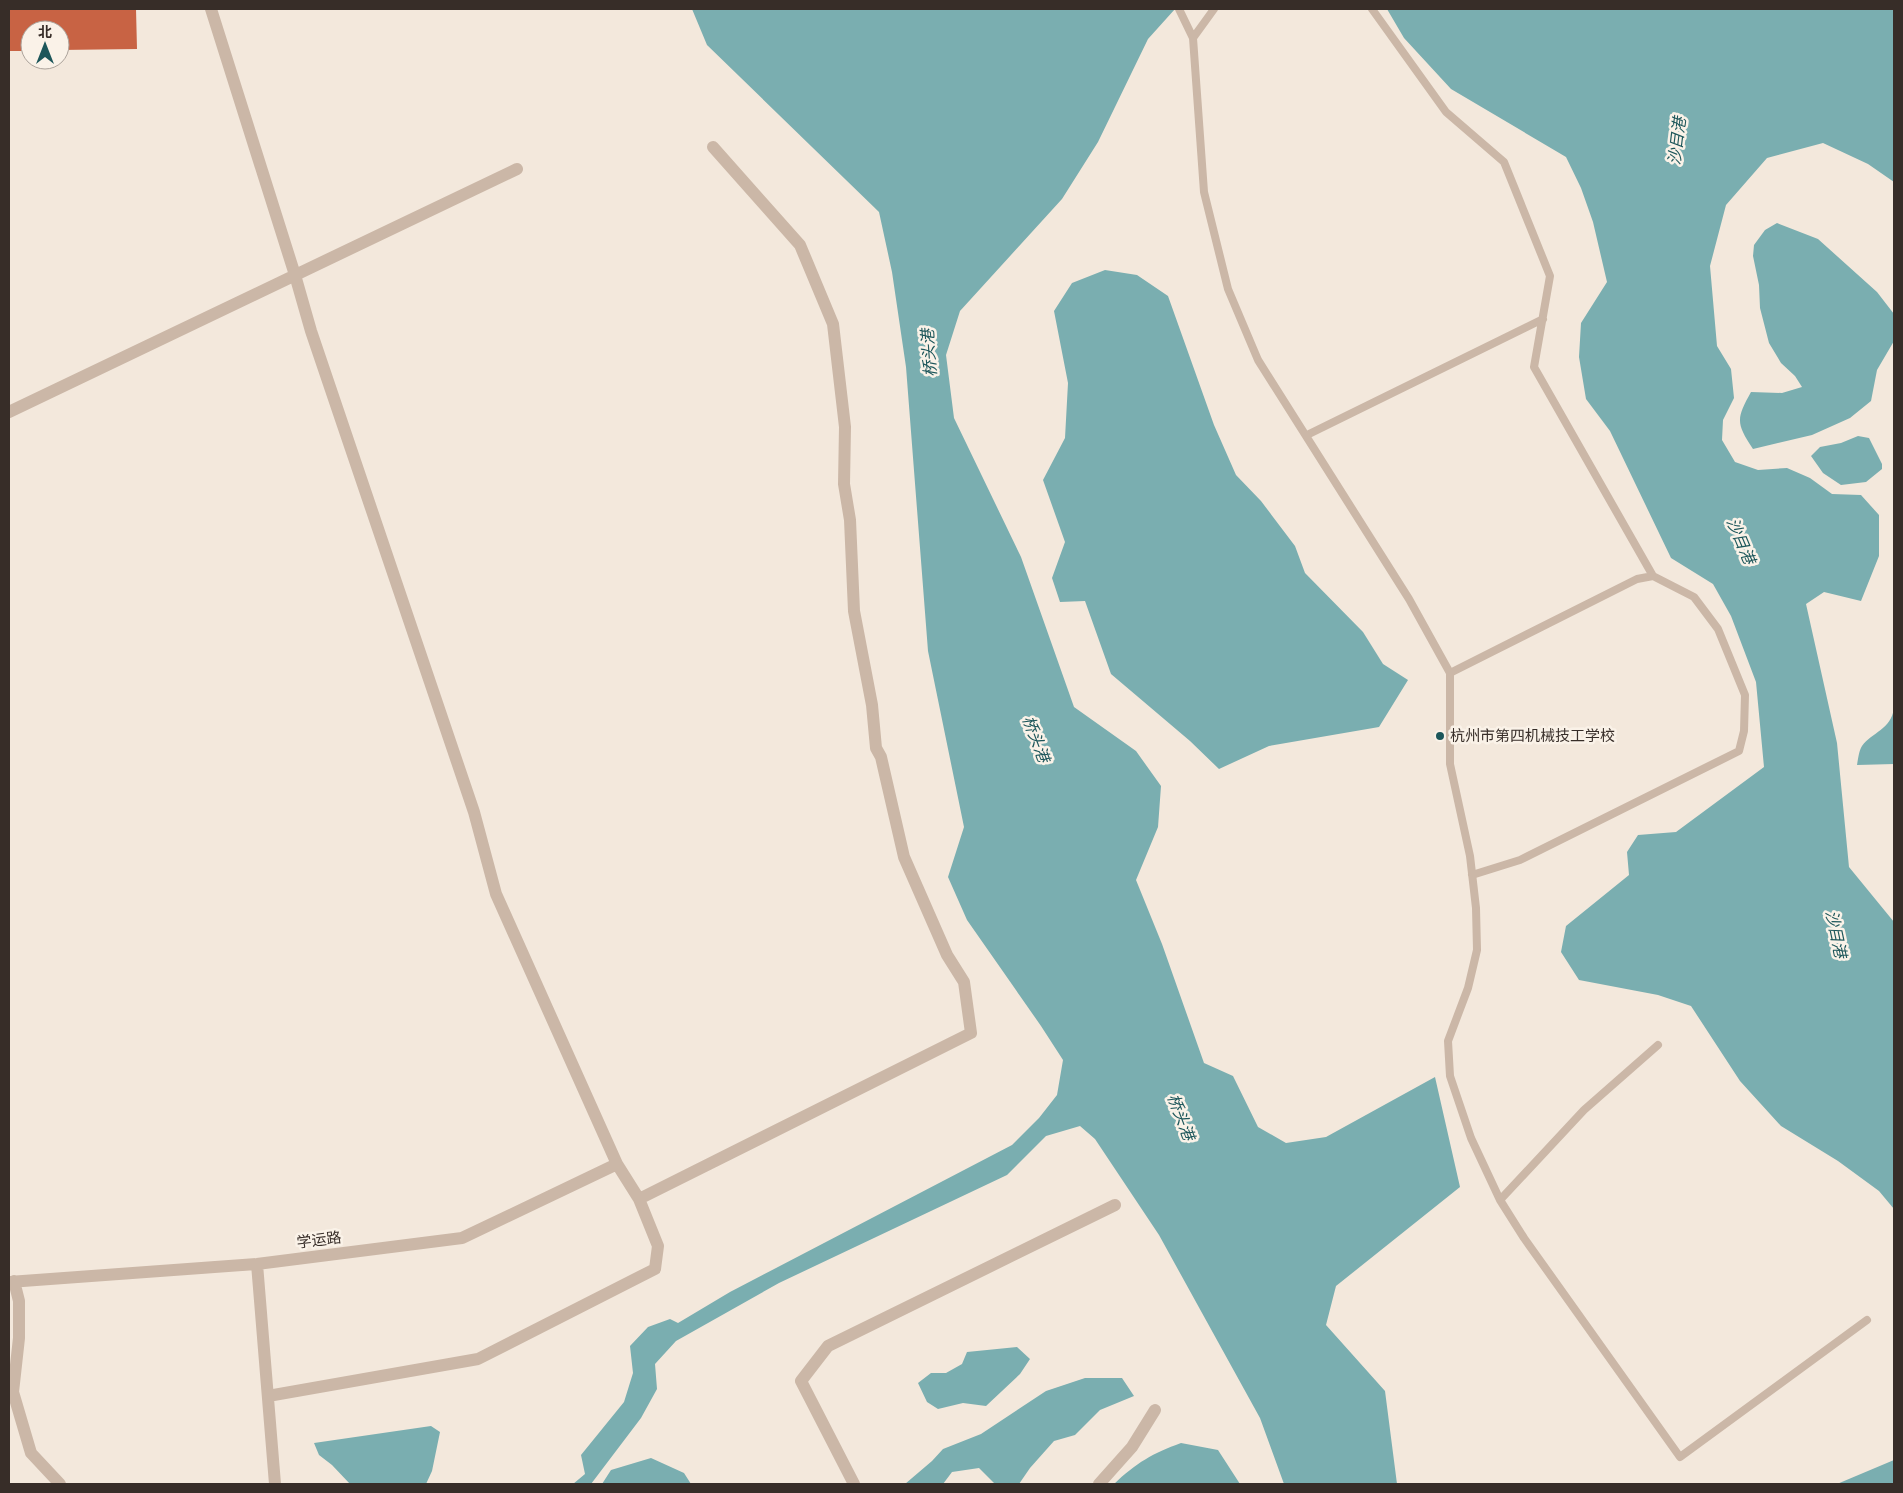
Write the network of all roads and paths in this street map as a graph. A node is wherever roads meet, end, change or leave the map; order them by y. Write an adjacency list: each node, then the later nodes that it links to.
1 (211, 9): 8 (street)
2 (1179, 9): 5 (lane)
3 (1214, 9): 5 (lane)
4 (1372, 9): 9 (lane)
5 (1193, 38): 11 (lane)
6 (713, 147): 17 (street)
7 (517, 169): 8 (street)
8 (295, 275): 10 (street); 16 (street)
9 (1543, 319): 11 (lane); 12 (lane)
10 (9, 412)
11 (1307, 435): 13 (lane)
12 (1653, 576): 13 (lane); 14 (lane)
13 (1450, 673): 14 (lane)
14 (1472, 874): 18 (lane)
15 (1658, 1045): 18 (lane)
16 (617, 1164): 17 (street); 20 (street, 学运路)
17 (639, 1199): 23 (street)
18 (1500, 1200): 22 (lane)
19 (1115, 1205): 27 (street)
20 (257, 1264): 21 (street, 学运路); 23 (street)
21 (12, 1281): 25 (street)
22 (1867, 1320)
23 (268, 1396): 26 (street)
24 (1155, 1410): 28 (street)
25 (60, 1484)
26 (275, 1484)
27 (854, 1484)
28 (1099, 1484)

